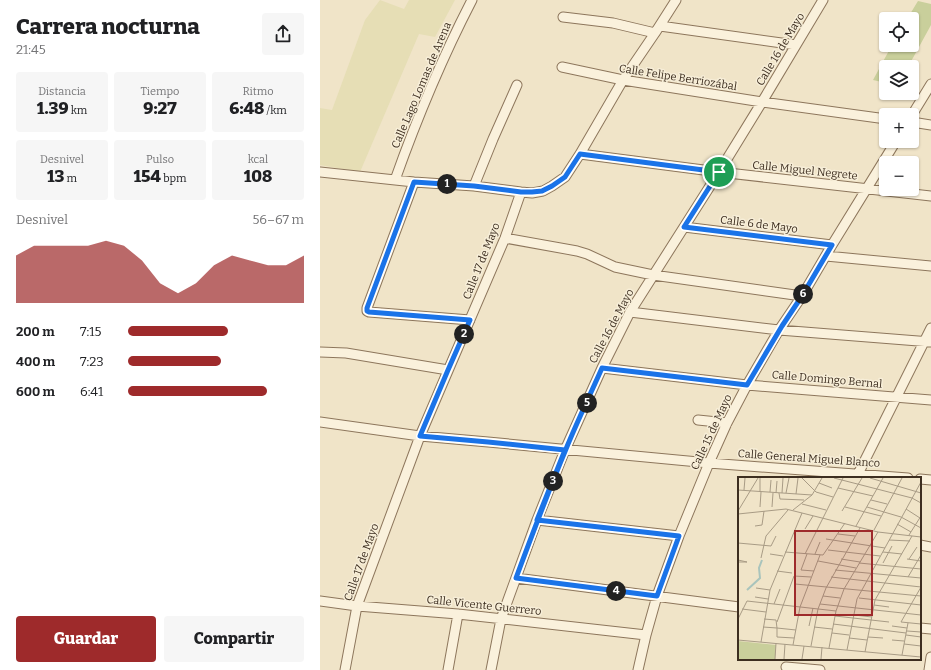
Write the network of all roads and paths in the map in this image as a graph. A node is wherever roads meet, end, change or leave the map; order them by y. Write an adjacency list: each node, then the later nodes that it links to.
1 (472, 0): 20 (street, Calle Lago Lomas de Arena)
2 (676, 0): 5 (street)
3 (823, 0): 6 (street, Calle 16 de Mayo)
4 (563, 17): 5 (street)
5 (658, 30): 6 (street); 8 (street)
6 (796, 45): 11 (street, Calle 16 de Mayo)
7 (562, 67): 8 (street, Calle Felipe Berriozábal)
8 (623, 80): 11 (street, Calle Felipe Berriozábal); 17 (street)
9 (931, 84): 12 (street)
10 (517, 85): 22 (street)
11 (762, 102): 13 (street, Calle Felipe Berriozábal); 19 (street, Calle 16 de Mayo)
12 (916, 108)
13 (879, 118)
14 (919, 123): 15 (street)
15 (931, 125)
16 (892, 148): 23 (street, Calle 15 de Mayo)
17 (580, 154): 19 (street, Calle Miguel Negrete); 24 (street)
18 (320, 172): 20 (street)
19 (719, 172): 23 (street, Calle Miguel Negrete); 26 (street, Calle 16 de Mayo)
20 (394, 180): 21 (street)
21 (414, 182): 22 (street); 34 (street)
22 (474, 186): 24 (street)
23 (866, 189): 25 (street, Calle Miguel Negrete); 28 (street, Calle 15 de Mayo)
24 (521, 192): 27 (street, Calle 17 de Mayo)
25 (931, 196)
26 (684, 227): 28 (street, Calle 6 de Mayo); 31 (street, Calle 16 de Mayo)
27 (505, 238): 31 (street); 34 (street, Calle 17 de Mayo)
28 (832, 245): 29 (street, Calle 15 de Mayo)
29 (826, 256): 30 (street); 32 (street, Calle 15 de Mayo)
30 (931, 266)
31 (654, 276): 32 (street); 33 (street, Calle 16 de Mayo)
32 (802, 296): 36 (street, Calle 15 de Mayo)
33 (630, 312): 36 (street); 39 (street, Calle 16 de Mayo)
34 (470, 320): 40 (street, Calle 17 de Mayo)
35 (931, 328): 37 (street)
36 (779, 330): 37 (street); 41 (street, Calle 15 de Mayo)
37 (928, 342): 42 (street)
38 (320, 352): 40 (street)
39 (602, 368): 41 (street, Calle Domingo Bernal); 48 (street, Calle 16 de Mayo)
40 (448, 370): 47 (street, Calle 17 de Mayo)
41 (747, 385): 42 (street, Calle Domingo Bernal); 46 (street, Calle 15 de Mayo)
42 (897, 397): 43 (street, Calle Domingo Bernal); 50 (street)
43 (931, 400)
44 (698, 420): 46 (street)
45 (320, 422): 47 (street, Calle General Miguel Blanco)
46 (727, 423): 49 (street, Calle 15 de Mayo)
47 (420, 436): 48 (street, Calle General Miguel Blanco); 61 (street, Calle 17 de Mayo)
48 (565, 450): 49 (street, Calle General Miguel Blanco); 54 (street, Calle 16 de Mayo)
49 (709, 463): 50 (street, Calle General Miguel Blanco); 55 (street, Calle 15 de Mayo)
50 (857, 476): 51 (street, Calle General Miguel Blanco)
51 (882, 477)
52 (921, 479): 53 (street)
53 (931, 480)
54 (537, 520): 55 (street); 58 (street, Calle 16 de Mayo)
55 (679, 536): 59 (street, Calle 15 de Mayo)
56 (921, 545): 57 (street)
57 (931, 547)
58 (516, 578): 59 (street); 64 (street, Calle 16 de Mayo)
59 (657, 596): 62 (street); 67 (street, Calle 15 de Mayo)
60 (320, 601): 61 (street, Calle Vicente Guerrero)
61 (357, 606): 63 (street, Calle Vicente Guerrero); 70 (street, Calle 17 de Mayo)
62 (738, 607)
63 (458, 614): 64 (street, Calle Vicente Guerrero); 71 (street)
64 (501, 618): 67 (street, Calle Vicente Guerrero); 72 (street, Calle 16 de Mayo)
65 (921, 628): 66 (street)
66 (931, 629)
67 (646, 635): 73 (street, Calle 15 de Mayo)
68 (931, 657): 75 (street)
69 (786, 665): 74 (street)
70 (345, 670)
71 (448, 670)
72 (491, 670)
73 (638, 670)
74 (820, 670)
75 (929, 670)

